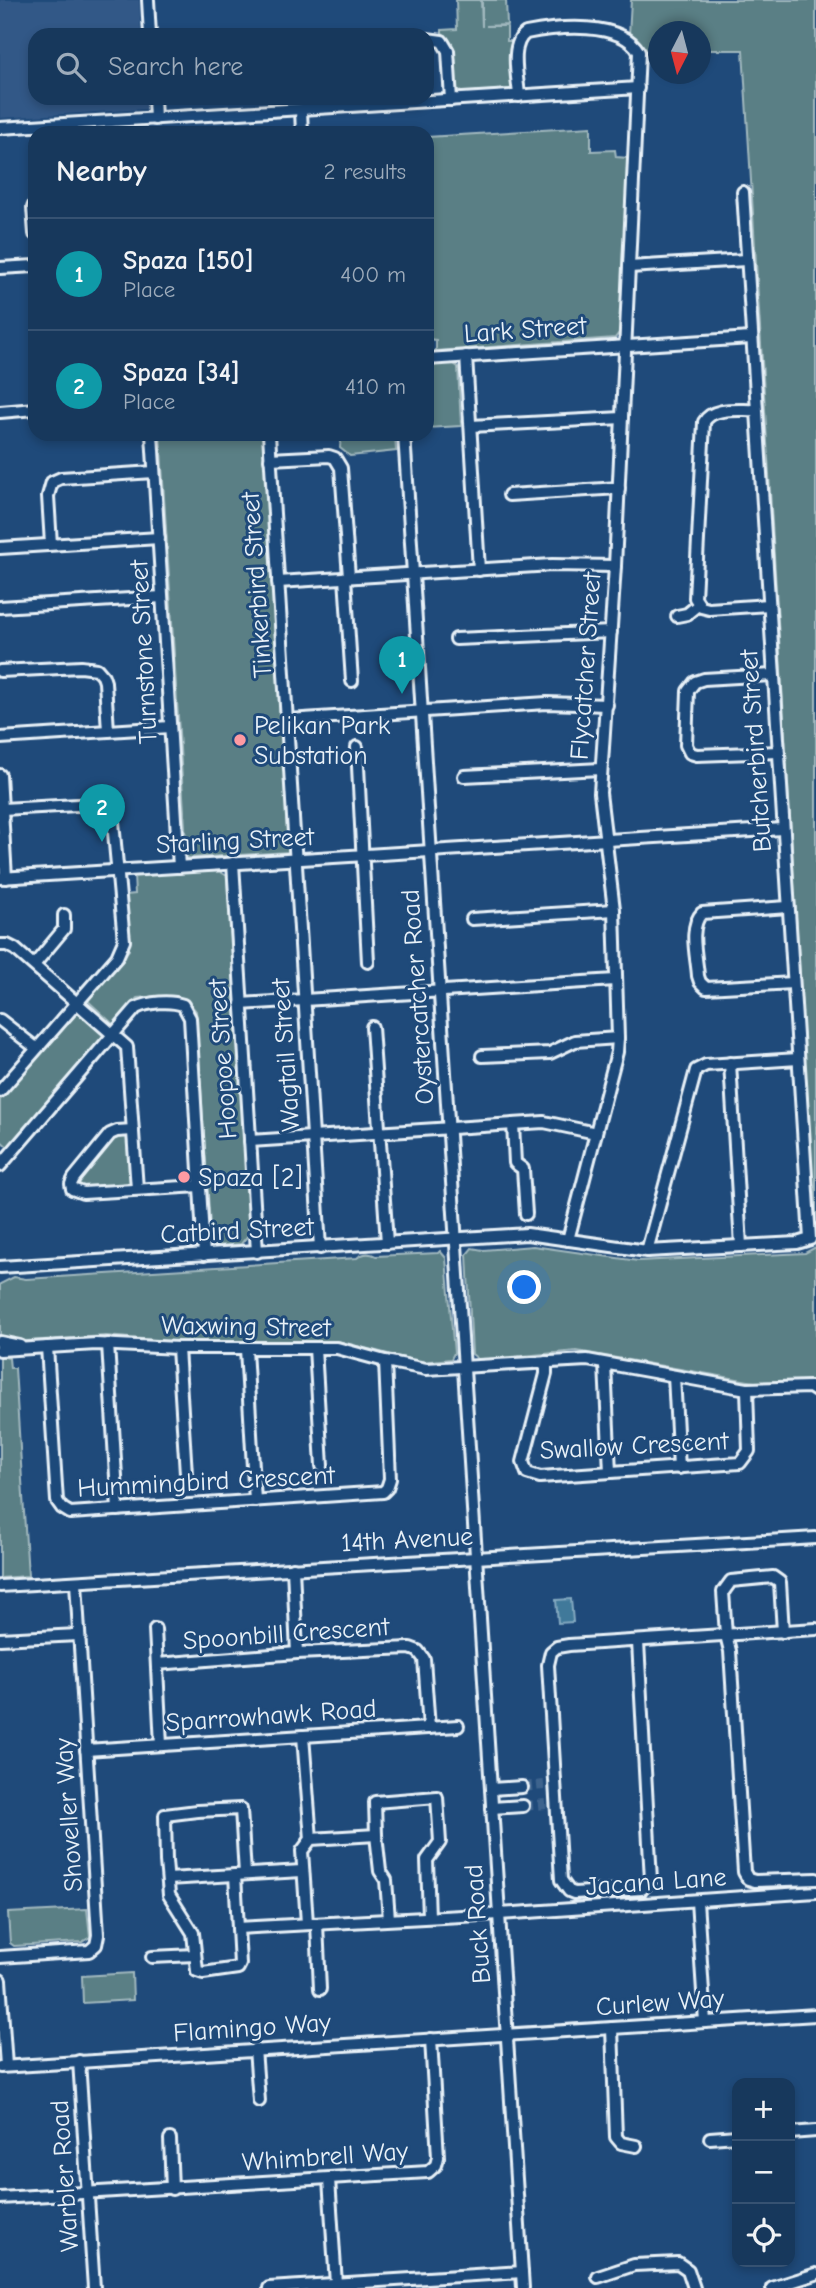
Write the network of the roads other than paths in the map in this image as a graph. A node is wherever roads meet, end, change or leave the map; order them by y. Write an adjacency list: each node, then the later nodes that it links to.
1 (148, 0): 2 (street)
2 (150, 28)
3 (434, 40): 6 (street)
4 (638, 88): 5 (street); 5 (street, Flycatcher Street); 19 (street, Flycatcher Street)
5 (519, 96): 6 (street)
6 (451, 100): 7 (street)
7 (434, 101)
8 (154, 105): 11 (street)
9 (376, 105): 10 (street)
10 (301, 110): 11 (street); 14 (street)
11 (155, 119): 13 (street)
12 (28, 126): 15 (street)
13 (34, 126)
14 (302, 126)
15 (0, 128)
16 (743, 192): 17 (street, Butcherbird Street)
17 (746, 260): 19 (street); 21 (street, Butcherbird Street)
18 (28, 266): 20 (street)
19 (629, 267): 22 (street, Flycatcher Street)
20 (0, 268)
21 (751, 338): 22 (street, Lark Street); 26 (street, Butcherbird Street)
22 (625, 346): 23 (street, Lark Street); 28 (street, Flycatcher Street)
23 (466, 356): 24 (street, Lark Street); 29 (street)
24 (434, 358)
25 (28, 410): 27 (street)
26 (756, 410): 46 (street); 47 (street, Butcherbird Street)
27 (0, 412)
28 (622, 418): 29 (street); 35 (street, Flycatcher Street)
29 (471, 426): 41 (street)
30 (152, 441): 34 (street, Turnstone Street)
31 (269, 441): 33 (street, Tinkerbird Street)
32 (404, 441): 42 (street, Oystercatcher Road)
33 (270, 459): 43 (street); 44 (street, Tinkerbird Street)
34 (154, 472): 37 (street, Turnstone Street); 38 (street)
35 (619, 488): 36 (street); 40 (street, Flycatcher Street)
36 (509, 495)
37 (159, 538): 38 (street); 45 (street, Turnstone Street)
38 (51, 544): 39 (street)
39 (0, 548)
40 (615, 566): 41 (street); 50 (street, Flycatcher Street)
41 (479, 570): 42 (street)
42 (413, 574): 43 (street); 56 (street, Oystercatcher Road)
43 (347, 578): 44 (street); 54 (street)
44 (278, 582): 57 (street, Tinkerbird Street)
45 (162, 597): 48 (street); 58 (street, Turnstone Street)
46 (698, 604): 47 (street); 49 (street)
47 (769, 606): 53 (street, Butcherbird Street)
48 (0, 607)
49 (677, 616)
50 (611, 632): 51 (street); 55 (street, Flycatcher Street)
51 (456, 639)
52 (0, 671): 59 (street)
53 (773, 675): 62 (street, Butcherbird Street); 62 (street)
54 (352, 681)
55 (607, 705): 56 (street); 63 (street, Flycatcher Street)
56 (422, 712): 57 (street); 69 (street, Oystercatcher Road)
57 (288, 720): 71 (street, Tinkerbird Street)
58 (170, 727): 59 (street); 73 (street, Turnstone Street)
59 (108, 731): 60 (street)
60 (0, 738)
61 (357, 747): 70 (street)
62 (778, 751): 67 (street, Butcherbird Street)
63 (601, 769): 65 (street); 68 (street, Flycatcher Street)
64 (0, 775): 66 (street)
65 (464, 776)
66 (1, 807): 74 (street); 75 (street)
67 (783, 829): 68 (street, Starling Street); 76 (street, Butcherbird Street)
68 (605, 839): 69 (street, Starling Street); 77 (street, Flycatcher Street)
69 (431, 851): 70 (street, Starling Street); 85 (street, Oystercatcher Road)
70 (363, 855): 71 (street, Starling Street); 81 (street)
71 (296, 859): 72 (street, Starling Street); 86 (street, Wagtail Street)
72 (233, 863): 73 (street, Starling Street); 88 (street, Hoopoe Street)
73 (179, 867): 74 (street, Starling Street)
74 (117, 869): 75 (street, Starling Street); 87 (street)
75 (3, 878)
76 (788, 907): 84 (street, Butcherbird Street); 84 (street)
77 (614, 910): 79 (street); 83 (street, Flycatcher Street)
78 (64, 915): 82 (street)
79 (472, 919)
80 (0, 945): 82 (street)
81 (368, 962)
82 (34, 965): 87 (street)
83 (615, 980): 85 (street); 92 (street, Flycatcher Street)
84 (793, 984): 95 (street, Butcherbird Street)
85 (439, 991): 86 (street); 99 (street, Oystercatcher Road)
86 (304, 1000): 88 (street); 103 (street, Wagtail Street)
87 (77, 1002): 91 (street); 93 (street)
88 (241, 1004): 104 (street, Hoopoe Street)
89 (0, 1020): 93 (street)
90 (372, 1027): 101 (street)
91 (114, 1035): 100 (street); 105 (street); 107 (street)
92 (618, 1038): 94 (street); 102 (street, Flycatcher Street)
93 (36, 1048): 97 (street)
94 (482, 1056)
95 (798, 1059): 96 (street); 111 (street, Butcherbird Street)
96 (730, 1063): 114 (street); 116 (street)
97 (0, 1091)
98 (513, 1124): 99 (street); 102 (street); 109 (street)
99 (448, 1128): 101 (street); 110 (street, Oystercatcher Road)
100 (133, 1130): 108 (street); 108 (street)
101 (380, 1132): 103 (street); 113 (street)
102 (596, 1133): 112 (street, Flycatcher Street)
103 (313, 1137): 104 (street); 115 (street, Wagtail Street)
104 (250, 1141): 117 (street, Hoopoe Street)
105 (4, 1150): 106 (street)
106 (0, 1166)
107 (200, 1186): 108 (street); 118 (street)
108 (137, 1189)
109 (526, 1214)
110 (456, 1238): 112 (street, Catbird Street); 113 (street, Catbird Street); 133 (street, Oystercatcher Road)
111 (810, 1239): 114 (street, Catbird Street)
112 (568, 1240): 116 (street, Catbird Street)
113 (387, 1243): 115 (street, Catbird Street)
114 (741, 1246): 116 (street, Catbird Street)
115 (320, 1248): 117 (street, Catbird Street)
116 (647, 1251)
117 (257, 1252): 118 (street, Catbird Street)
118 (204, 1255): 119 (street, Catbird Street)
119 (22, 1265): 120 (street, Catbird Street); 121 (street, Catbird Street)
120 (0, 1267)
121 (0, 1274)
122 (0, 1342): 125 (street, Waxwing Street)
123 (108, 1345): 124 (street, Waxwing Street); 126 (street, Waxwing Street); 142 (street)
124 (47, 1347): 125 (street, Waxwing Street); 142 (street, Hummingbird Crescent)
125 (26, 1348): 129 (street, Waxwing Street)
126 (177, 1348): 128 (street, Waxwing Street); 140 (street)
127 (315, 1348): 128 (street, Waxwing Street); 130 (street, Waxwing Street); 137 (street)
128 (246, 1349): 141 (street)
129 (0, 1350)
130 (385, 1361): 133 (street, Waxwing Street); 141 (street, Hummingbird Crescent)
131 (545, 1363): 132 (street, Waxwing Street); 133 (street, Waxwing Street); 139 (street, Swallow Crescent)
132 (605, 1364): 134 (street, Waxwing Street); 139 (street)
133 (464, 1367): 144 (street, Oystercatcher Road)
134 (674, 1376): 135 (street, Waxwing Street); 138 (street)
135 (747, 1389): 136 (street, Waxwing Street); 138 (street, Swallow Crescent)
136 (816, 1391)
137 (322, 1466)
138 (679, 1468): 139 (street, Swallow Crescent)
139 (610, 1472)
140 (186, 1474)
141 (255, 1502): 142 (street, Hummingbird Crescent)
142 (118, 1510)
143 (816, 1538): 144 (street, 14th Avenue)
144 (478, 1557): 145 (street, 14th Avenue); 163 (street, Buck Road)
145 (293, 1568): 146 (street, 14th Avenue); 155 (street)
146 (76, 1583): 147 (street, 14th Avenue); 151 (street, Shoveller Way)
147 (0, 1587)
148 (155, 1629): 156 (street)
149 (816, 1629): 150 (street)
150 (783, 1632): 152 (street); 152 (street)
151 (78, 1635): 153 (street); 161 (street, Shoveller Way)
152 (726, 1635): 154 (street); 171 (street)
153 (0, 1639)
154 (638, 1642): 154 (street)
155 (297, 1653): 156 (street, Spoonbill Crescent); 158 (street, Spoonbill Crescent)
156 (157, 1664): 160 (street, Spoonbill Crescent)
157 (458, 1726): 158 (street, Sparrowhawk Road)
158 (429, 1728): 159 (street, Sparrowhawk Road)
159 (303, 1736): 160 (street, Sparrowhawk Road); 167 (street)
160 (161, 1745): 161 (street, Sparrowhawk Road)
161 (86, 1750): 180 (street, Shoveller Way)
162 (522, 1787): 163 (street)
163 (491, 1789): 165 (street, Buck Road)
164 (523, 1806): 165 (street)
165 (492, 1808): 174 (street, Buck Road)
166 (376, 1835): 167 (street); 175 (street); 176 (street)
167 (312, 1839): 168 (street)
168 (302, 1871): 169 (street); 177 (street)
169 (240, 1875): 170 (street); 170 (street); 178 (street)
170 (168, 1879): 179 (street)
171 (816, 1879)
172 (816, 1892): 173 (street, Jacana Lane)
173 (697, 1901): 174 (street, Jacana Lane); 185 (street)
174 (499, 1914): 175 (street, Jacana Lane); 187 (street, Buck Road)
175 (429, 1917): 176 (street, Jacana Lane)
176 (388, 1919): 177 (street, Jacana Lane)
177 (312, 1924): 178 (street, Jacana Lane); 183 (street)
178 (238, 1928): 179 (street)
179 (195, 1955): 181 (street)
180 (0, 1957)
181 (152, 1957)
182 (0, 1980): 191 (street)
183 (320, 1989)
184 (816, 2015): 185 (street, Curlew Way)
185 (705, 2022): 186 (street, Curlew Way)
186 (612, 2028): 187 (street, Curlew Way); 198 (street)
187 (507, 2035): 188 (street, Flamingo Way); 203 (street, Buck Road)
188 (431, 2039): 189 (street, Flamingo Way); 199 (street, Whimbrell Way)
189 (256, 2049): 190 (street, Flamingo Way); 192 (street)
190 (79, 2061): 191 (street, Flamingo Way); 201 (street, Warbler Road)
191 (3, 2066)
192 (258, 2101)
193 (816, 2132): 194 (street)
194 (795, 2133)
195 (732, 2136): 196 (street)
196 (710, 2138)
197 (170, 2139): 200 (street)
198 (636, 2146)
199 (329, 2179): 200 (street, Whimbrell Way); 206 (street)
200 (172, 2189): 201 (street, Whimbrell Way)
201 (88, 2193): 202 (street, Whimbrell Way); 207 (street, Warbler Road)
202 (0, 2198)
203 (522, 2272): 206 (street); 209 (street, Buck Road)
204 (816, 2274): 211 (street)
205 (598, 2277): 210 (street)
206 (336, 2284): 208 (street)
207 (94, 2288)
208 (269, 2288)
209 (523, 2288)
210 (694, 2288)
211 (772, 2288)

